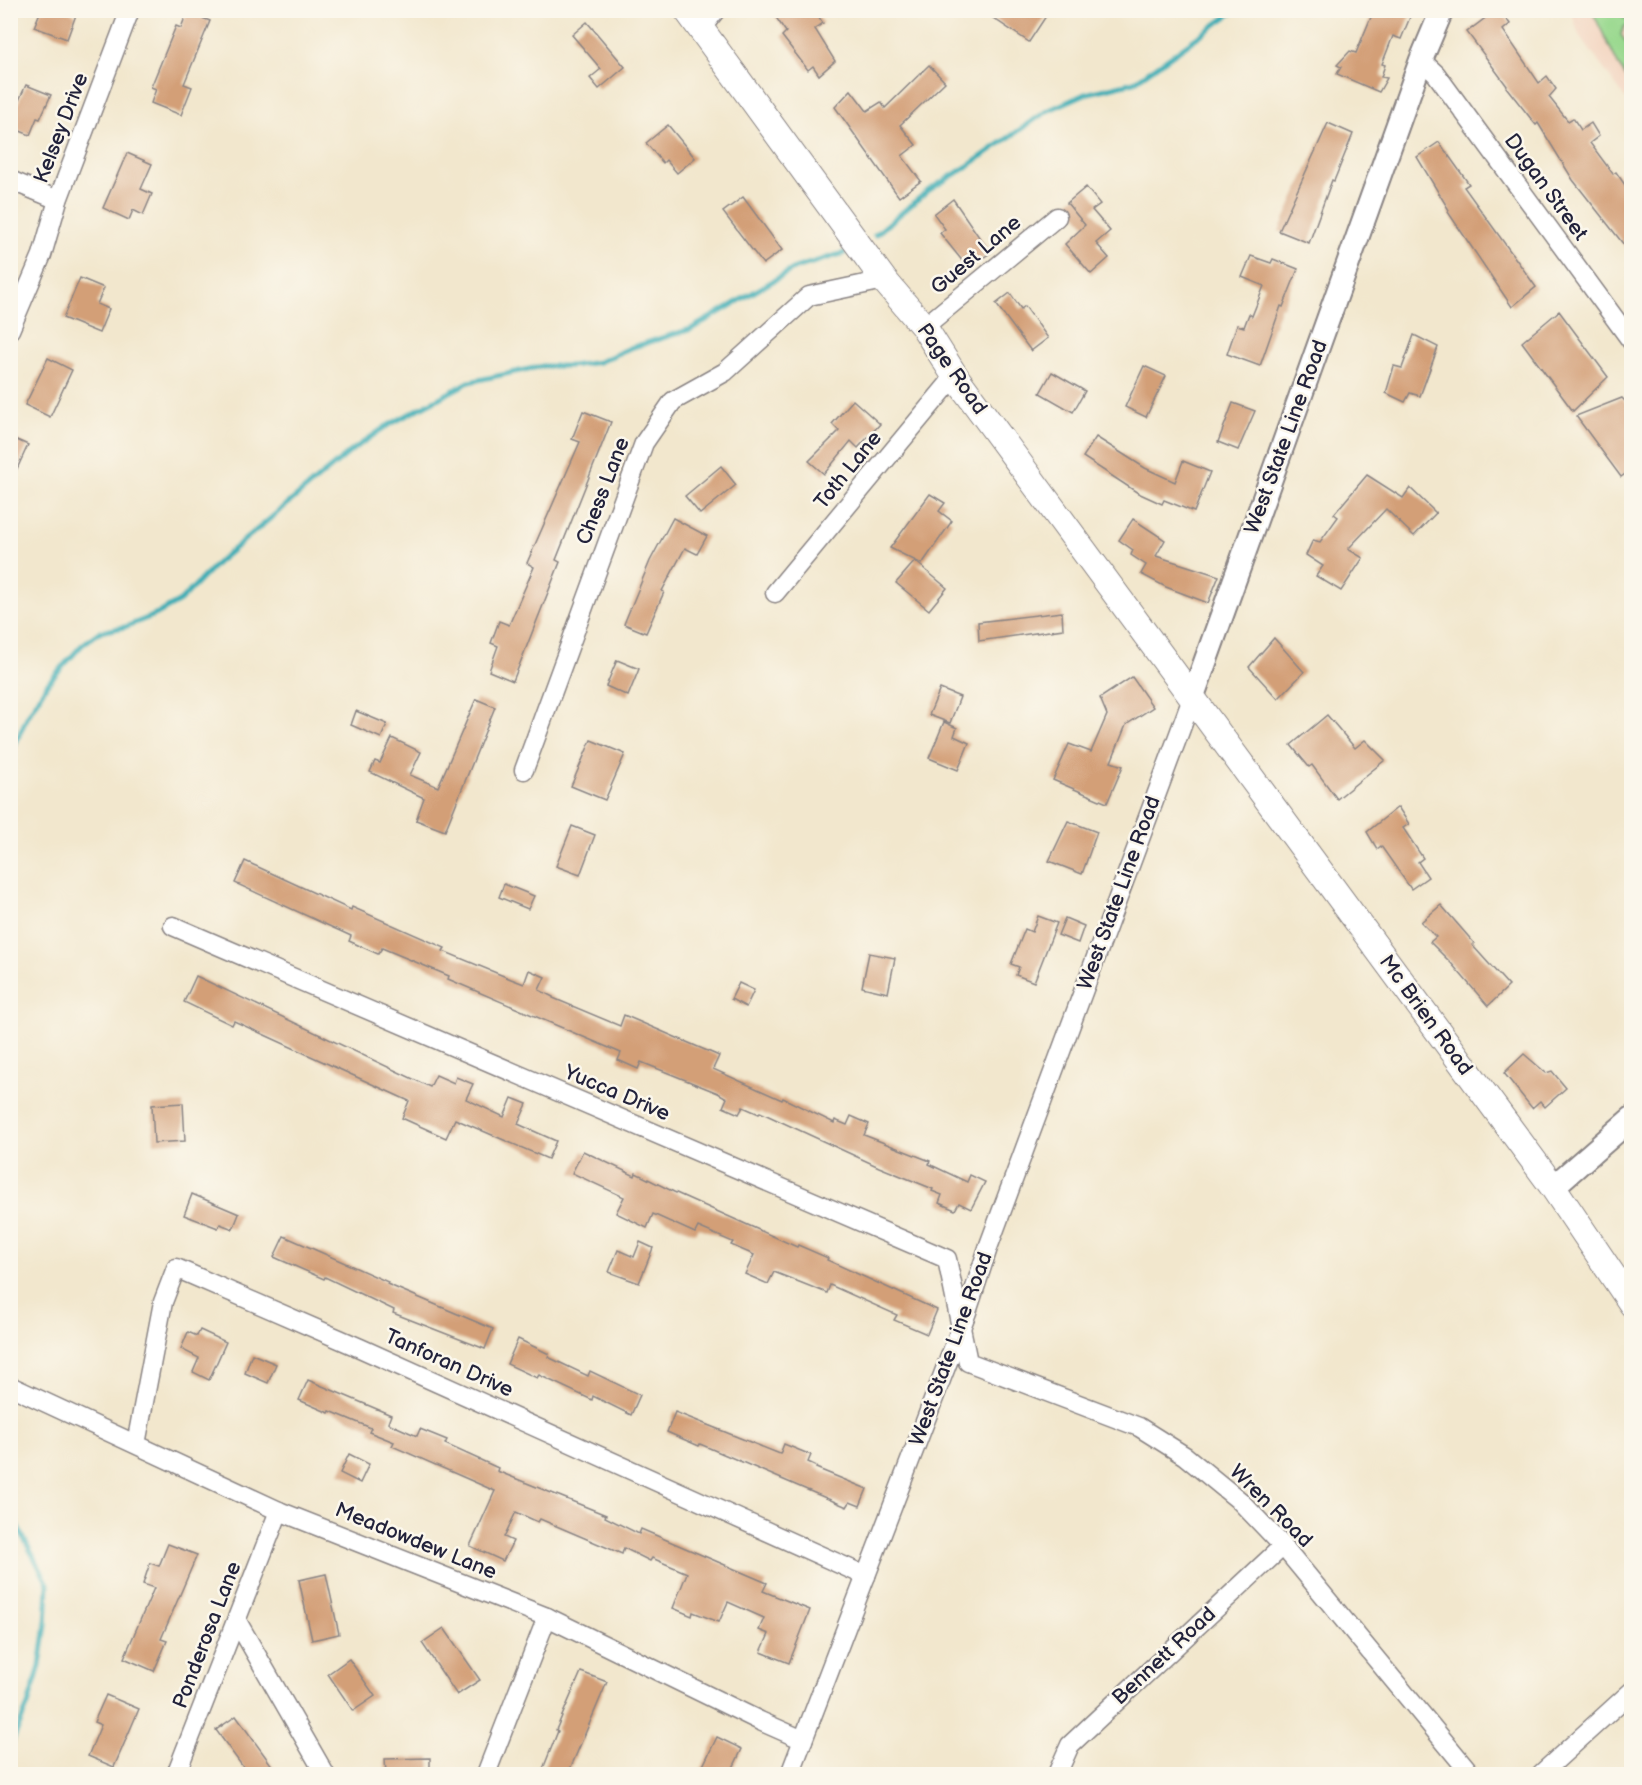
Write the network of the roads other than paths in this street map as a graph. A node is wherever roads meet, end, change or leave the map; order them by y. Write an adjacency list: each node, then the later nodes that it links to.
1 (130, 10): 6 (street, Kelsey Drive)
2 (1442, 10): 4 (street, West State Line Road)
3 (701, 17): 8 (main road, Page Road)
4 (1421, 60): 11 (street, Dugan Street); 14 (street, West State Line Road)
5 (10, 180): 6 (street)
6 (58, 200): 10 (street, Kelsey Drive)
7 (1057, 217): 9 (street, Guest Lane)
8 (884, 280): 9 (main road, Page Road); 16 (street, Chess Lane)
9 (924, 327): 12 (main road, Page Road)
10 (10, 330)
11 (1632, 342)
12 (955, 376): 13 (street, Toth Lane); 14 (main road, Page Road)
13 (775, 594)
14 (1192, 696): 15 (main road, Page Road); 21 (street, West State Line Road)
15 (1215, 729): 19 (main road, Mc Brien Road)
16 (524, 770)
17 (173, 926): 21 (street, Yucca Drive)
18 (1632, 1118): 19 (street)
19 (1553, 1186): 20 (main road, Mc Brien Road)
20 (1632, 1304)
21 (961, 1327): 22 (street, Yucca Drive); 27 (street, West State Line Road)
22 (968, 1362): 26 (street, Wren Road)
23 (10, 1386): 24 (street, Meadowdew Lane)
24 (136, 1444): 25 (street, Meadowdew Lane); 27 (street, Tanforan Drive)
25 (279, 1511): 28 (street, Meadowdew Lane); 29 (street, Ponderosa Lane)
26 (1283, 1546): 36 (street, Bennett Road); 37 (street, Wren Road)
27 (866, 1576): 31 (street, West State Line Road)
28 (546, 1617): 31 (street, Meadowdew Lane); 34 (street)
29 (237, 1621): 32 (street, Ponderosa Lane); 33 (street)
30 (1632, 1691): 38 (street)
31 (803, 1740): 35 (street, West State Line Road)
32 (176, 1774)
33 (325, 1774)
34 (486, 1774)
35 (790, 1774)
36 (1057, 1774)
37 (1472, 1774)
38 (1541, 1774)

